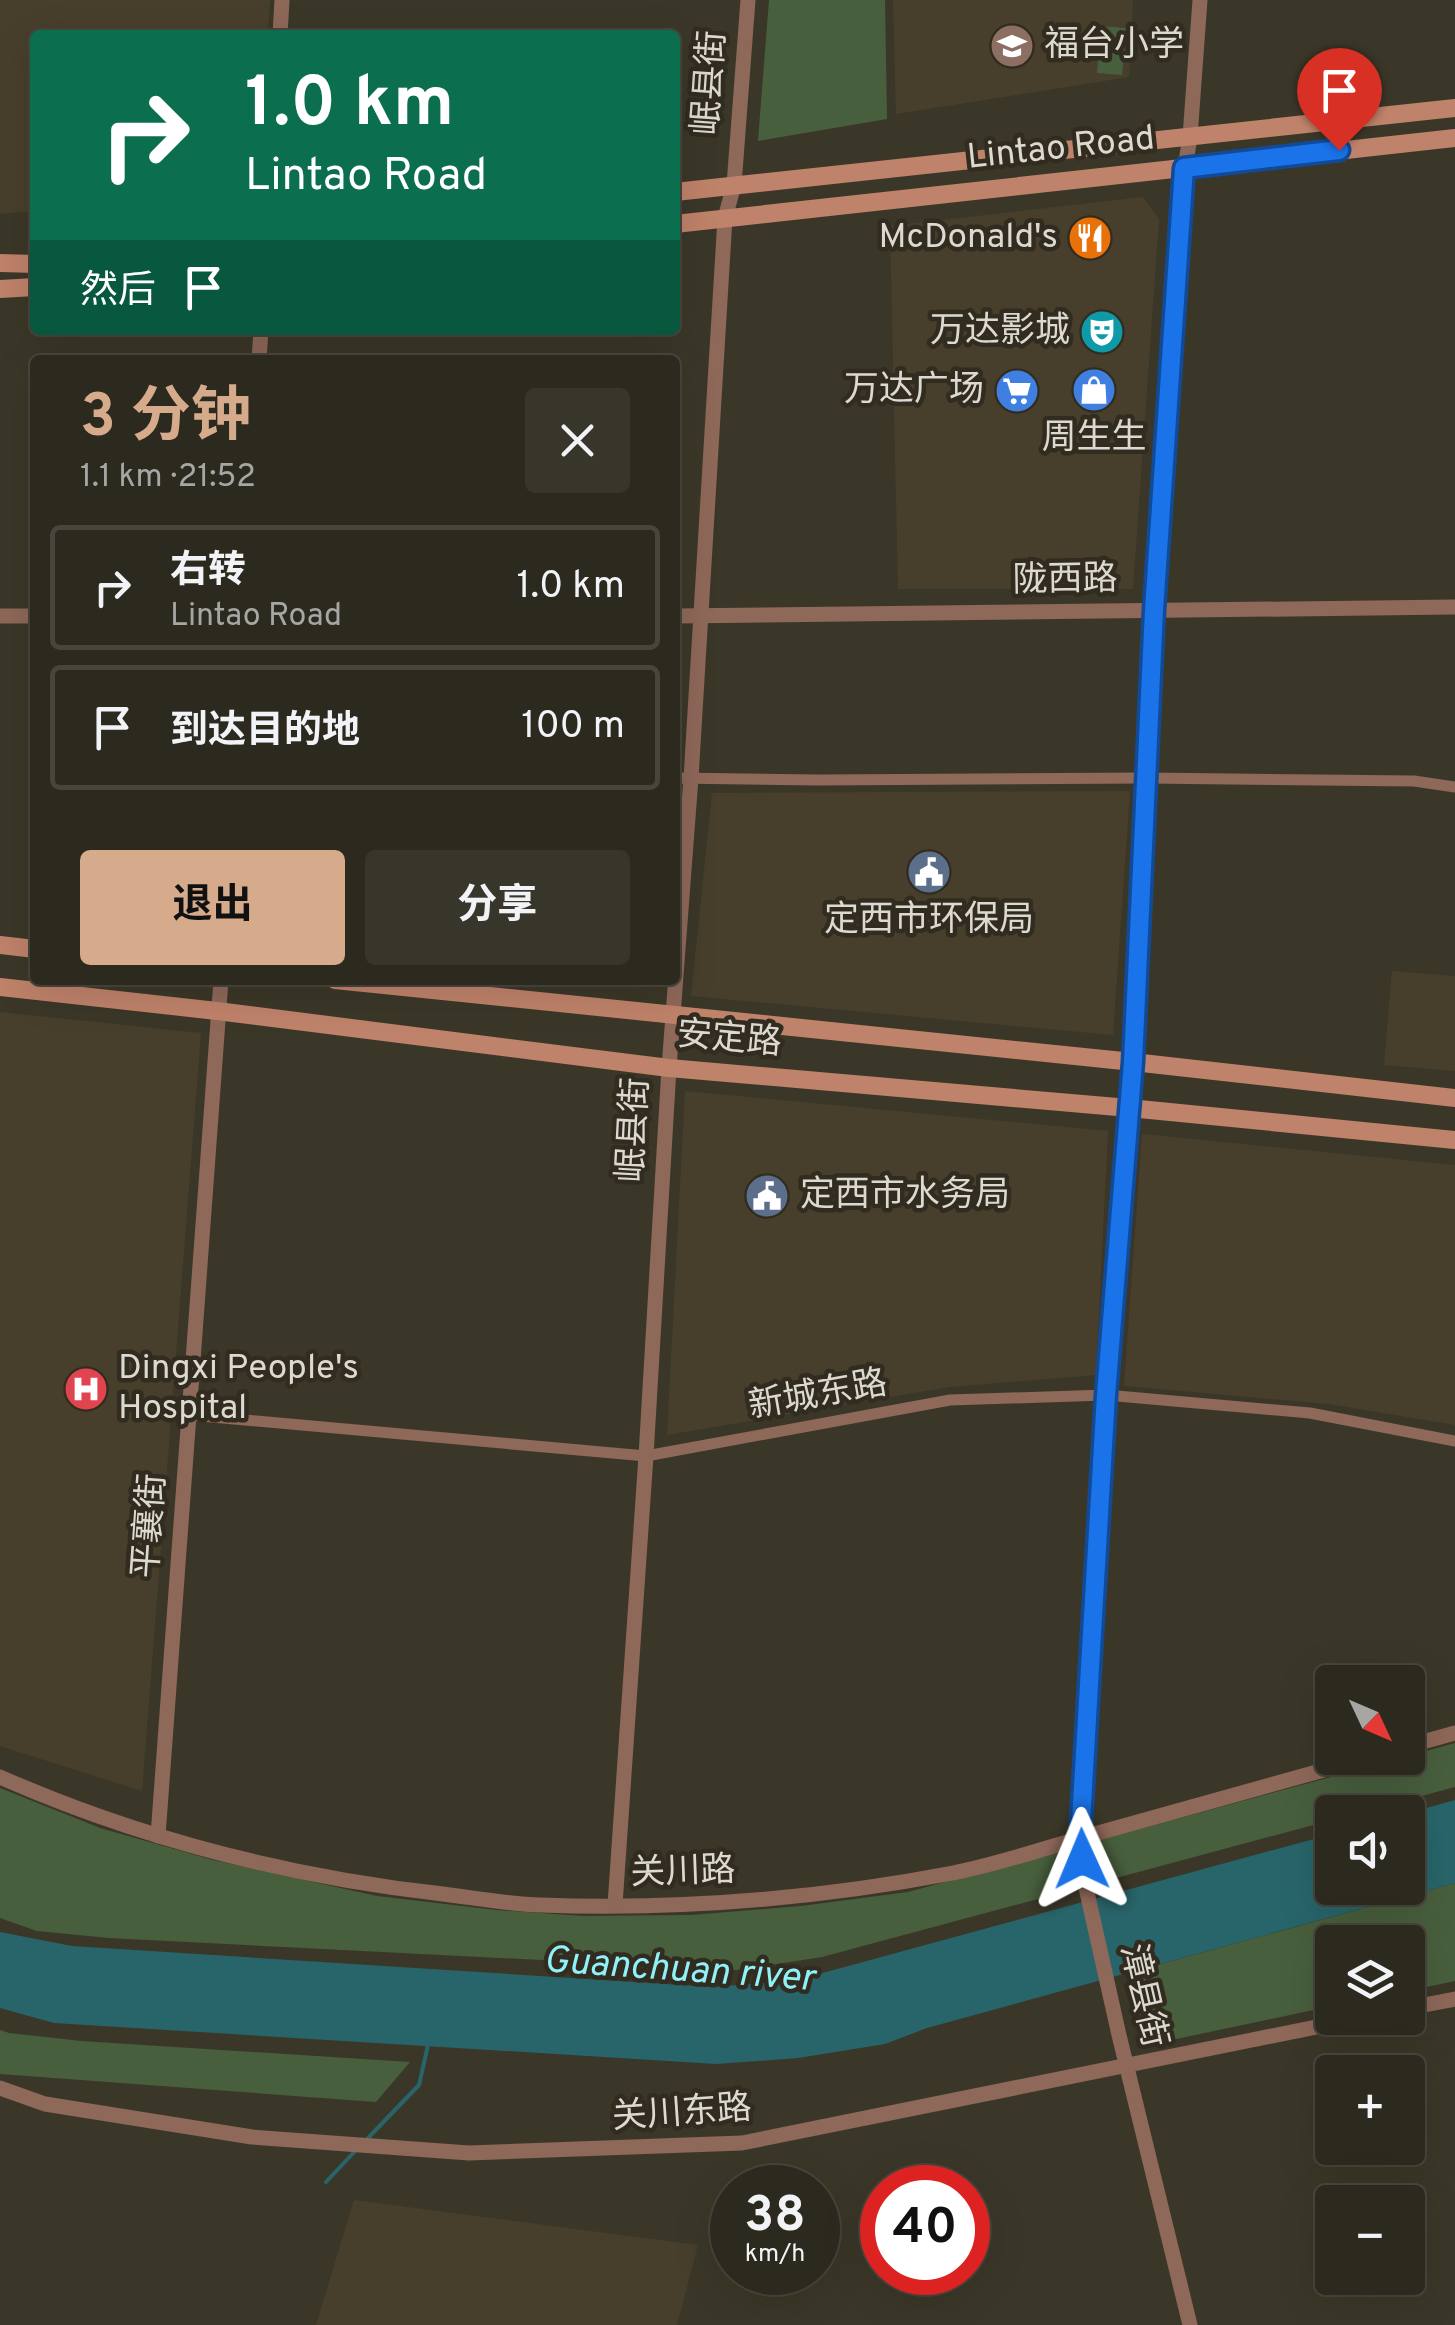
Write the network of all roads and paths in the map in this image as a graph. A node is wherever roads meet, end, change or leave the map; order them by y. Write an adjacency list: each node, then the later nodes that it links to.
1 (282, 0): 4 (street)
2 (748, 0): 9 (street, 岷县街)
3 (1200, 0): 6 (street, 漳县街)
4 (280, 30)
5 (1455, 108): 6 (main road, Lintao Road)
6 (1190, 137): 8 (street, 漳县街); 9 (main road, Lintao Road)
7 (1455, 138): 8 (main road, Lintao Road)
8 (1184, 168): 11 (main road, Lintao Road); 18 (street, 漳县街)
9 (734, 185): 10 (main road, Lintao Road); 11 (street, 岷县街)
10 (680, 191)
11 (725, 218): 12 (main road, Lintao Road); 22 (street, 岷县街)
12 (680, 223)
13 (0, 263): 14 (main road)
14 (30, 264)
15 (30, 287): 16 (main road)
16 (0, 288)
17 (1455, 608): 18 (street, 陇西路)
18 (1154, 610): 22 (street, 陇西路); 24 (street, 漳县街)
19 (0, 616): 20 (street)
20 (30, 616)
21 (680, 616): 22 (street, 陇西路)
22 (700, 616): 23 (street, 岷县街)
23 (683, 778): 24 (street); 26 (street, 岷县街)
24 (1146, 778): 25 (street); 35 (street, 漳县街)
25 (1455, 787)
26 (680, 849)
27 (0, 945): 28 (main road)
28 (30, 948)
29 (220, 985): 33 (street, 平襄街)
30 (385, 985): 34 (main road, 安定路)
31 (674, 985): 34 (street, 岷县街)
32 (0, 987): 33 (main road, 安定路)
33 (217, 1011): 36 (main road, 安定路); 41 (street, 平襄街)
34 (673, 1014): 35 (main road, 安定路); 36 (street, 岷县街)
35 (1133, 1062): 37 (main road, 安定路); 38 (street, 漳县街)
36 (669, 1068): 38 (main road, 安定路); 43 (street, 岷县街)
37 (1455, 1098)
38 (1130, 1108): 39 (main road, 安定路); 40 (street, 漳县街)
39 (1455, 1140)
40 (1106, 1395): 42 (street, 新城东路); 43 (street, 新城东路); 49 (street, 漳县街)
41 (189, 1415): 43 (street, 新城东路); 48 (street, 平襄街)
42 (1455, 1441)
43 (646, 1456): 50 (street, 岷县街)
44 (1455, 1733): 45 (street)
45 (1425, 1741)
46 (1315, 1772): 49 (street, 关川路)
47 (0, 1777): 48 (street, 关川路)
48 (158, 1836): 50 (street, 关川路)
49 (1080, 1838): 50 (street, 关川路); 54 (street, 漳县街)
50 (615, 1905)
51 (1455, 1999): 52 (street)
52 (1425, 2005)
53 (1315, 2027): 54 (street, 关川东路)
54 (1128, 2064): 55 (street, 关川东路); 56 (street, 漳县街)
55 (0, 2088)
56 (1190, 2325)

